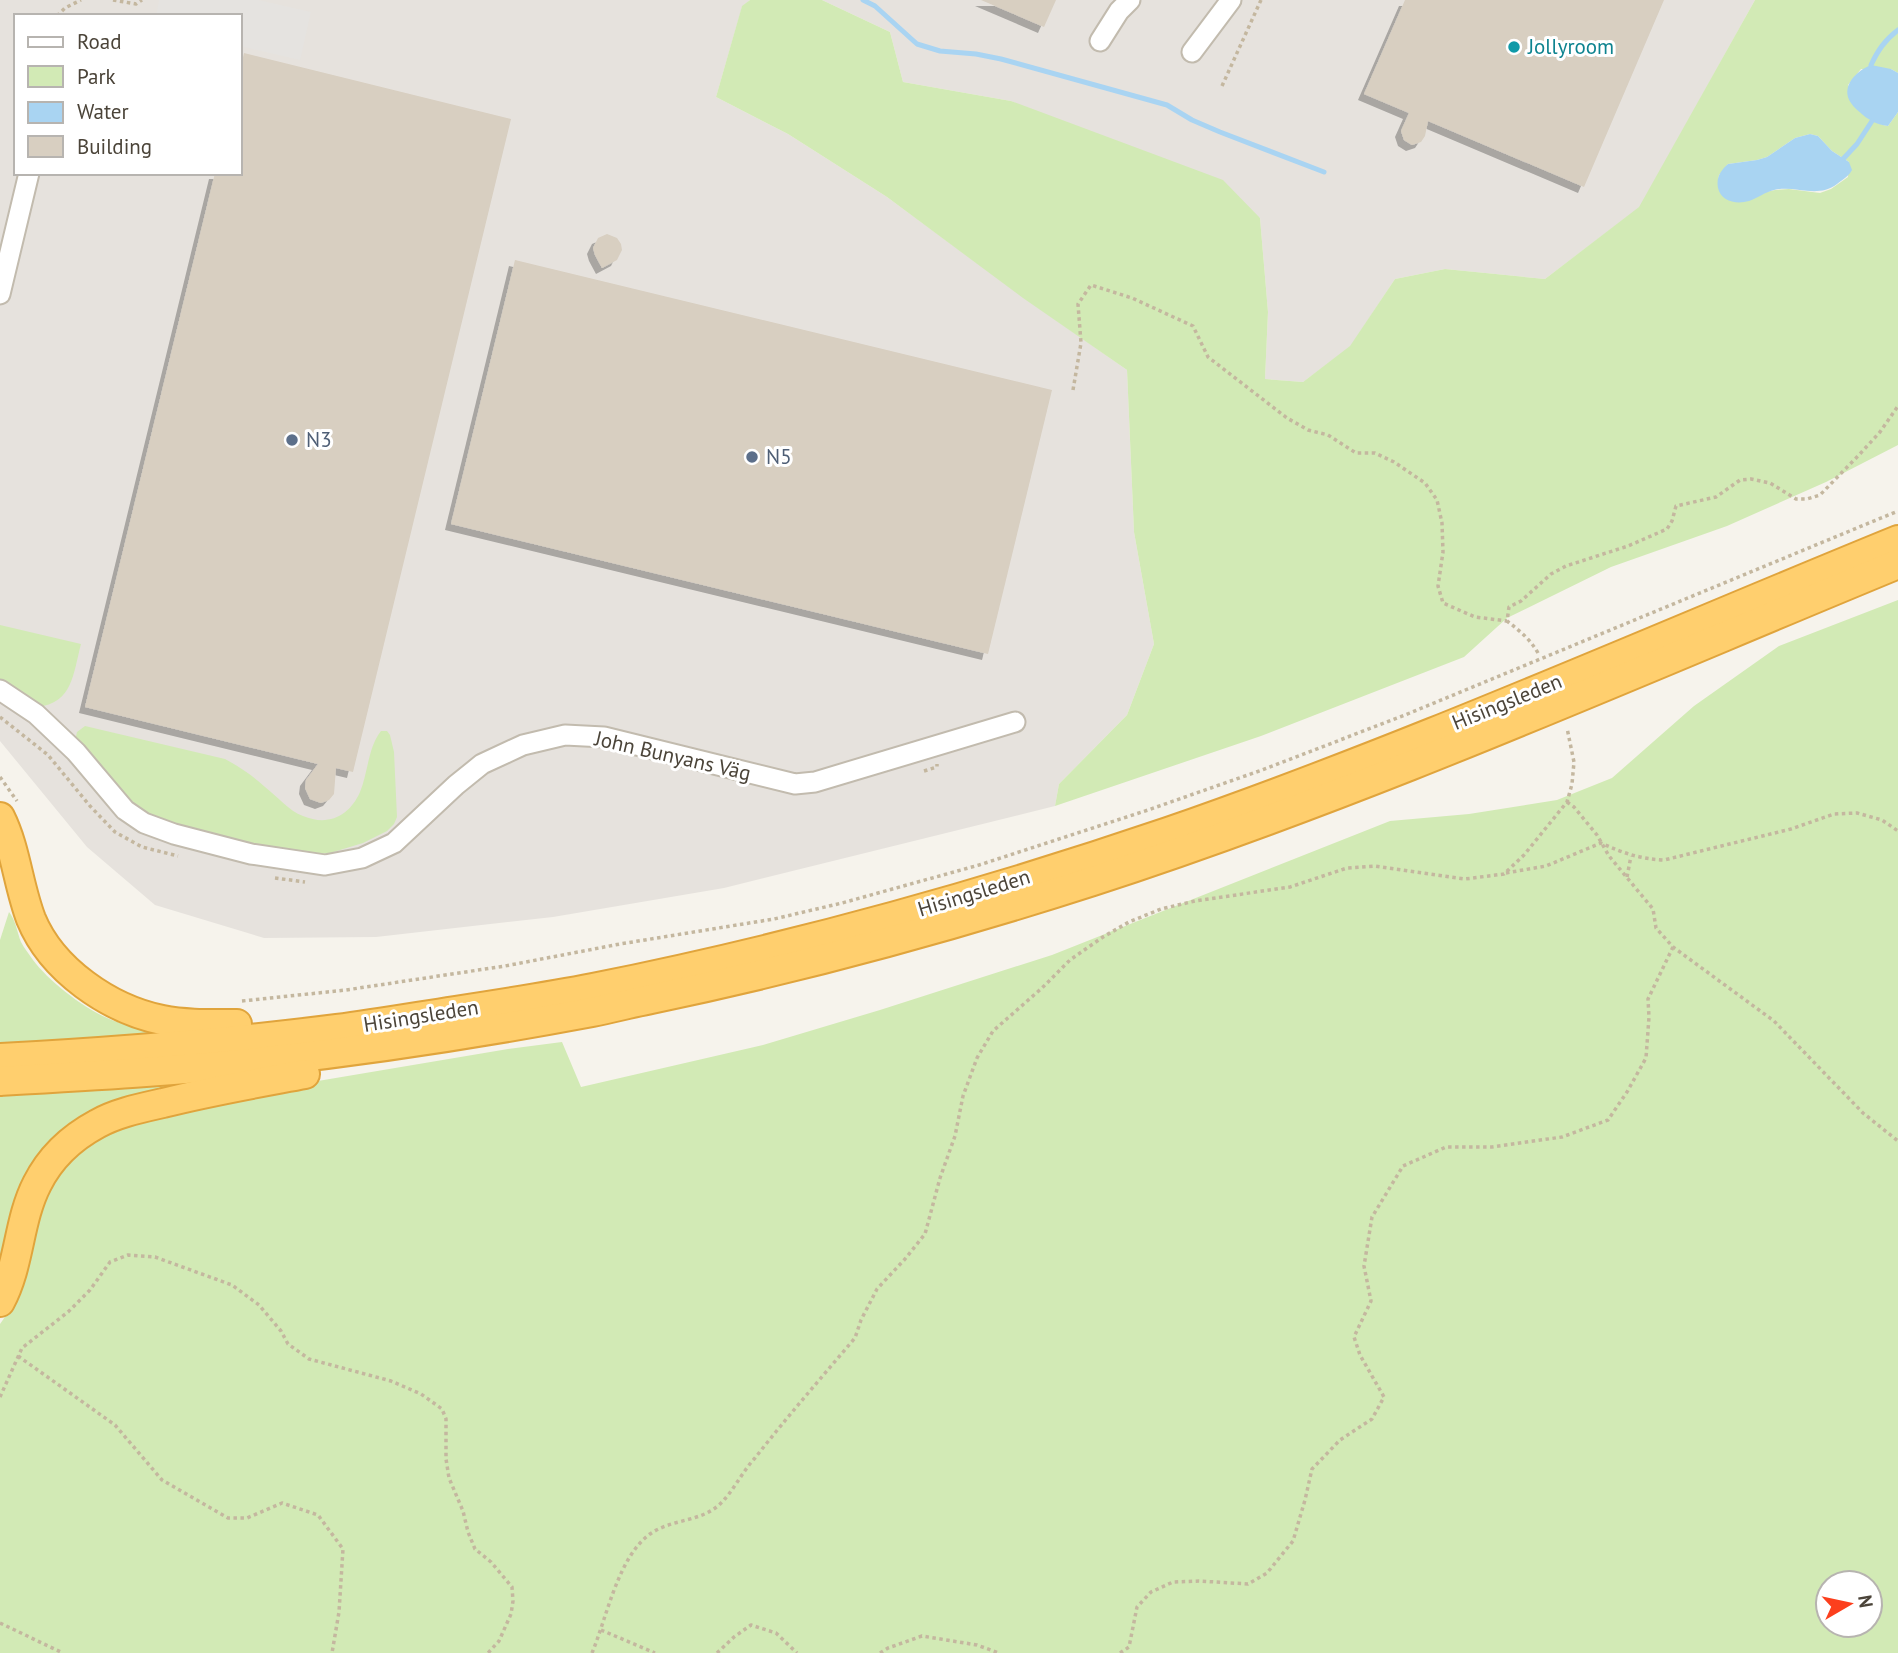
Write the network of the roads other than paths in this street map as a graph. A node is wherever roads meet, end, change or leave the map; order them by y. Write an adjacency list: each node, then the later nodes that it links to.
1 (1130, 0): 3 (lane)
2 (1231, 0): 4 (lane)
3 (1100, 41)
4 (1192, 52)
5 (29, 175): 6 (lane)
6 (0, 293)
7 (1898, 540): 13 (highway, Hisingsleden)
8 (1898, 564): 12 (highway, Hisingsleden)
9 (0, 690): 10 (lane, John Bunyans Väg)
10 (1015, 722)
11 (10, 811): 13 (highway)
12 (512, 1026): 15 (highway, Hisingsleden); 16 (highway)
13 (344, 1028): 14 (highway, Hisingsleden)
14 (0, 1058)
15 (0, 1082)
16 (0, 1302)

